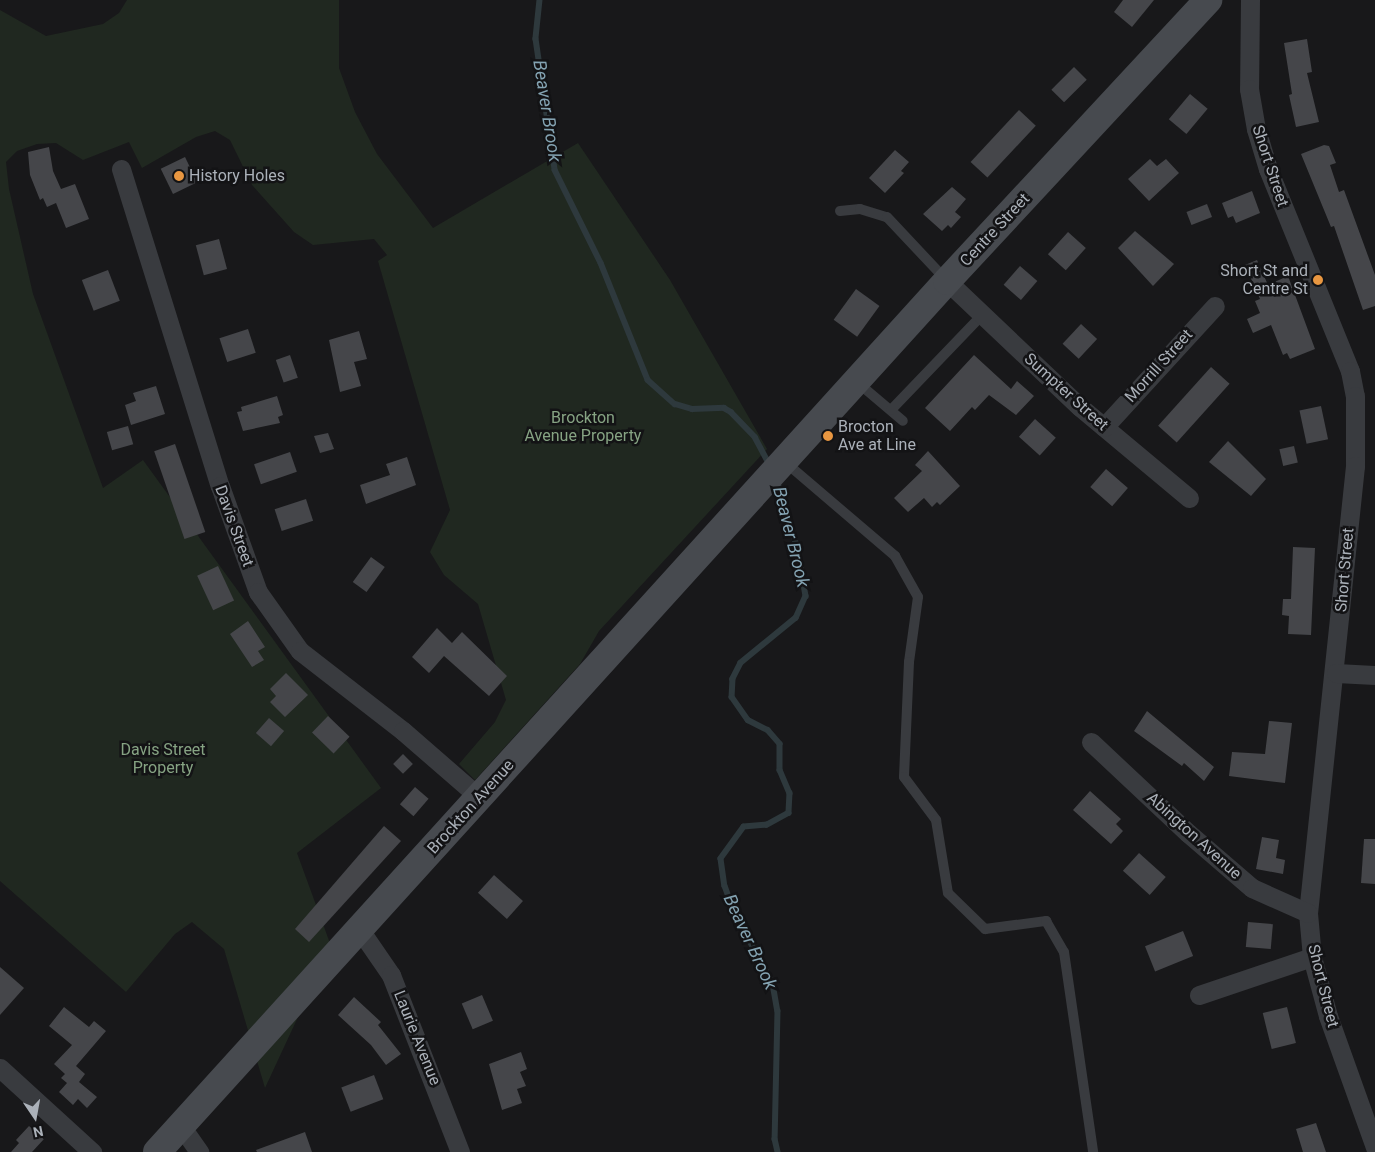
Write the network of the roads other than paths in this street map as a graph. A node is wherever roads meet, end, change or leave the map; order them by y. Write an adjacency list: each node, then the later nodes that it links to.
1 (1208, 0): 5 (main road, Centre Street)
2 (1250, 0): 14 (street, Short Street)
3 (121, 169): 17 (street, Davis Street)
4 (840, 211): 5 (lane)
5 (947, 281): 7 (street, Sumpter Street); 8 (main road, Centre Street)
6 (1215, 306): 11 (street, Morrill Street)
7 (983, 314): 9 (lane); 11 (street, Sumpter Street)
8 (856, 382): 9 (lane); 12 (main road, Centre Street)
9 (890, 410): 10 (lane)
10 (903, 421)
11 (1104, 427): 13 (street, Sumpter Street)
12 (777, 470): 17 (main road, Brockton Avenue); 29 (lane)
13 (1189, 498)
14 (1336, 673): 15 (street); 18 (street, Short Street)
15 (1375, 676)
16 (1091, 742): 18 (street, Abington Avenue)
17 (480, 798): 19 (main road, Brockton Avenue)
18 (1308, 913): 20 (street, Short Street)
19 (360, 930): 23 (main road, Brockton Avenue); 28 (street, Laurie Avenue)
20 (1312, 957): 21 (street); 24 (street, Short Street)
21 (1199, 995)
22 (0, 1068): 25 (street)
23 (180, 1126): 26 (main road, Brockton Avenue); 27 (street)
24 (1375, 1147)
25 (92, 1152)
26 (157, 1152)
27 (200, 1152)
28 (460, 1152)
29 (1093, 1152)

